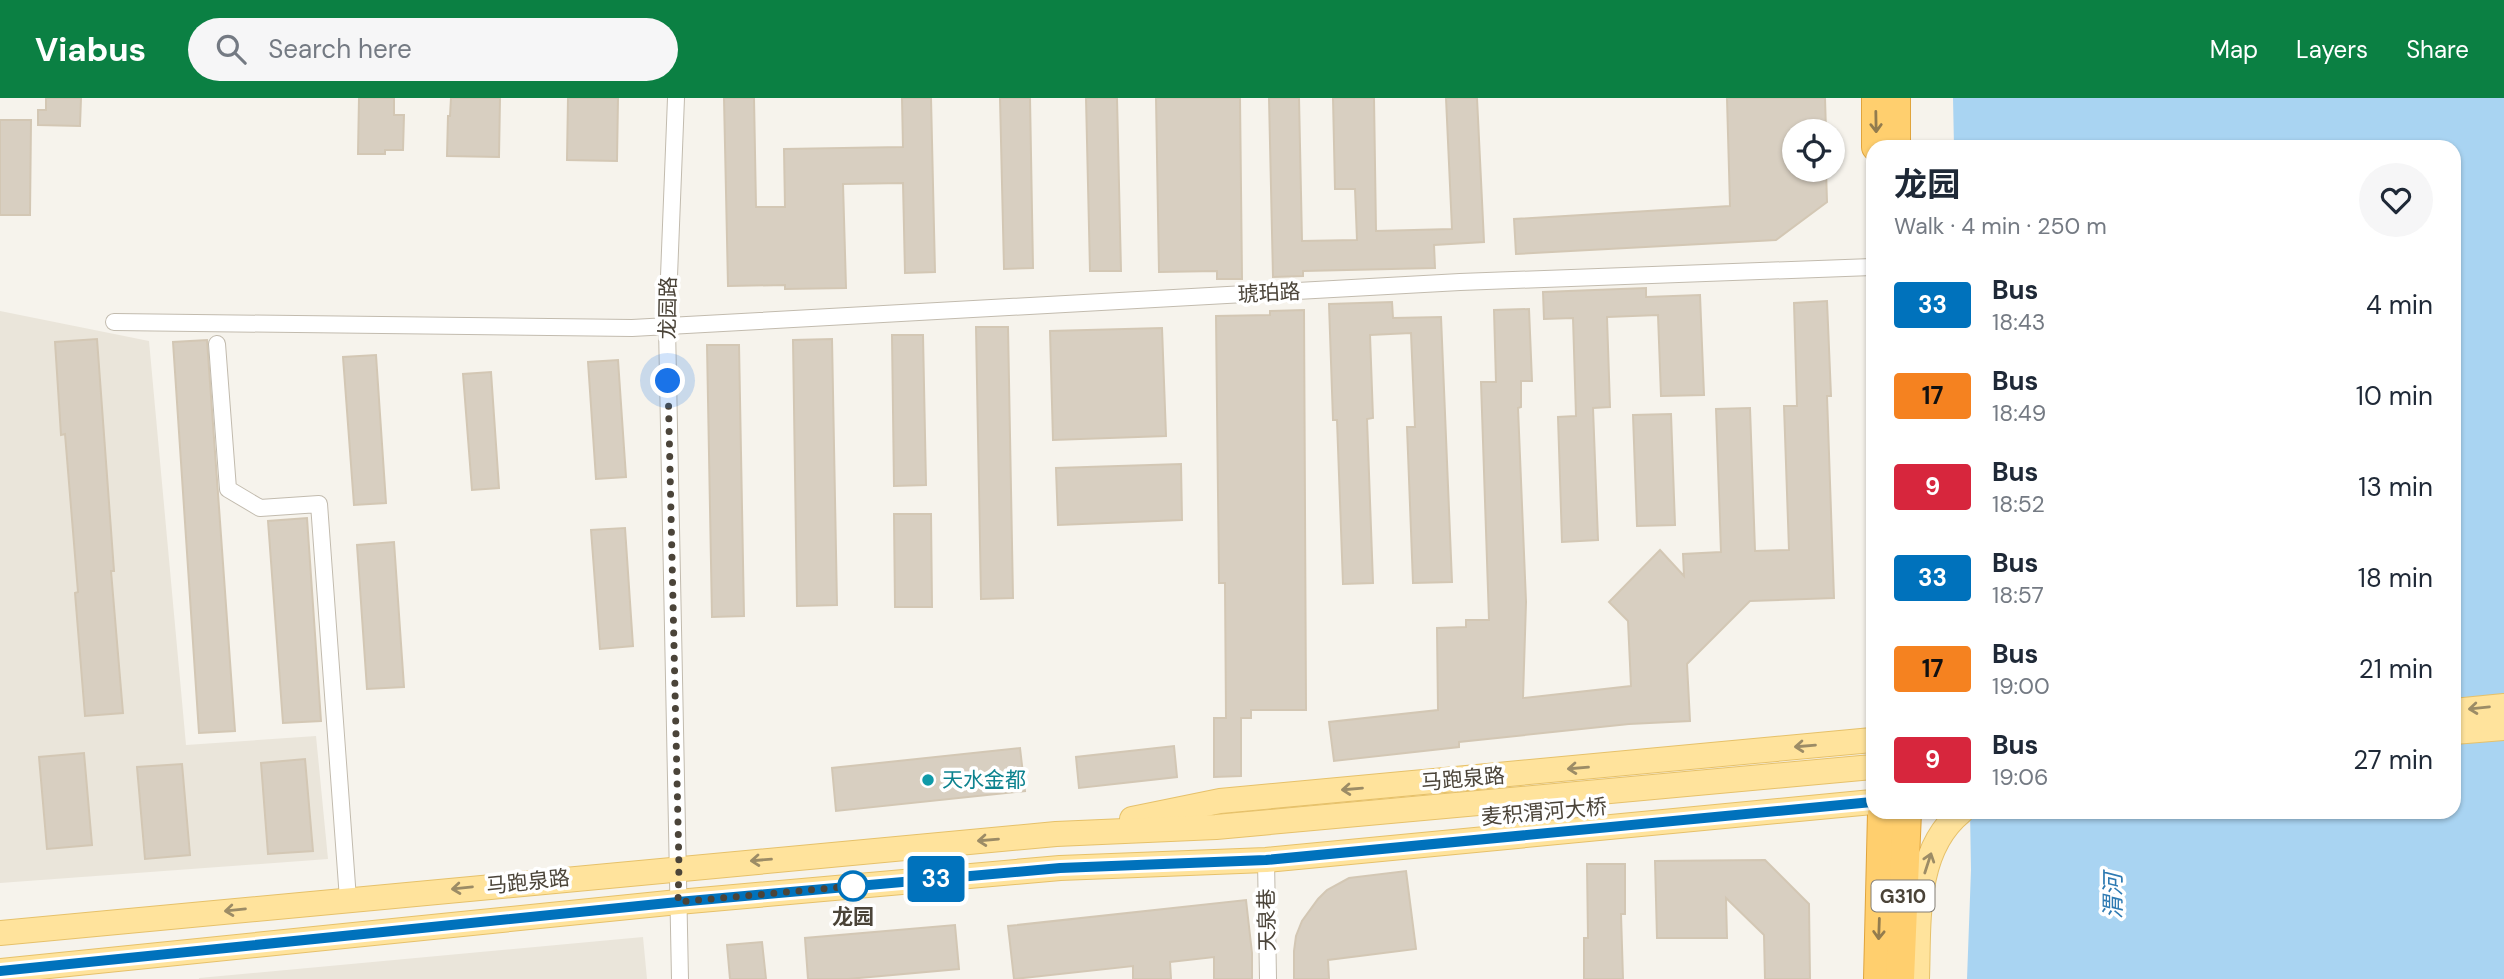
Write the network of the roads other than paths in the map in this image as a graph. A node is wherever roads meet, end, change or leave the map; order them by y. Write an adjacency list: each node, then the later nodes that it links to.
1 (676, 98): 10 (street, 龙园路)
2 (1875, 98): 5 (highway, one-way to 5)
3 (1896, 98): 6 (highway)
4 (1903, 98): 7 (main road)
5 (1876, 140)
6 (1896, 140)
7 (1906, 140)
8 (1866, 267): 10 (street, 琥珀路)
9 (114, 322): 10 (street, 琥珀路)
10 (667, 327): 26 (street, 龙园路)
11 (217, 344): 28 (street)
12 (2504, 706): 13 (main road, one-way to 13)
13 (2461, 710)
14 (2504, 727): 15 (main road)
15 (2461, 731)
16 (1866, 741): 23 (main road, 马跑泉路, one-way to 23)
17 (1866, 768): 24 (main road, 麦积渭河大桥)
18 (1866, 781): 24 (main road, 麦积渭河大桥)
19 (1866, 803): 25 (main road, 马跑泉路)
20 (1882, 819): 34 (highway, one-way to 34)
21 (1907, 819): 35 (highway, G310)
22 (1952, 819): 36 (main road, one-way to 22)
23 (1056, 834): 24 (main road, 马跑泉路); 26 (main road, 马跑泉路, one-way to 26)
24 (1215, 835): 27 (main road, 马跑泉路)
25 (1266, 860): 27 (main road, 马跑泉路); 33 (street, 天泉巷)
26 (679, 867): 28 (main road, 马跑泉路, one-way to 28); 29 (street, 龙园路)
27 (1060, 868): 29 (main road, 马跑泉路)
28 (348, 899): 30 (main road, 马跑泉路, one-way to 30)
29 (678, 902): 31 (main road, 马跑泉路); 32 (street, 龙园路)
30 (0, 933)
31 (0, 971)
32 (680, 979)
33 (1268, 979)
34 (1878, 979)
35 (1900, 979)
36 (1917, 979)

